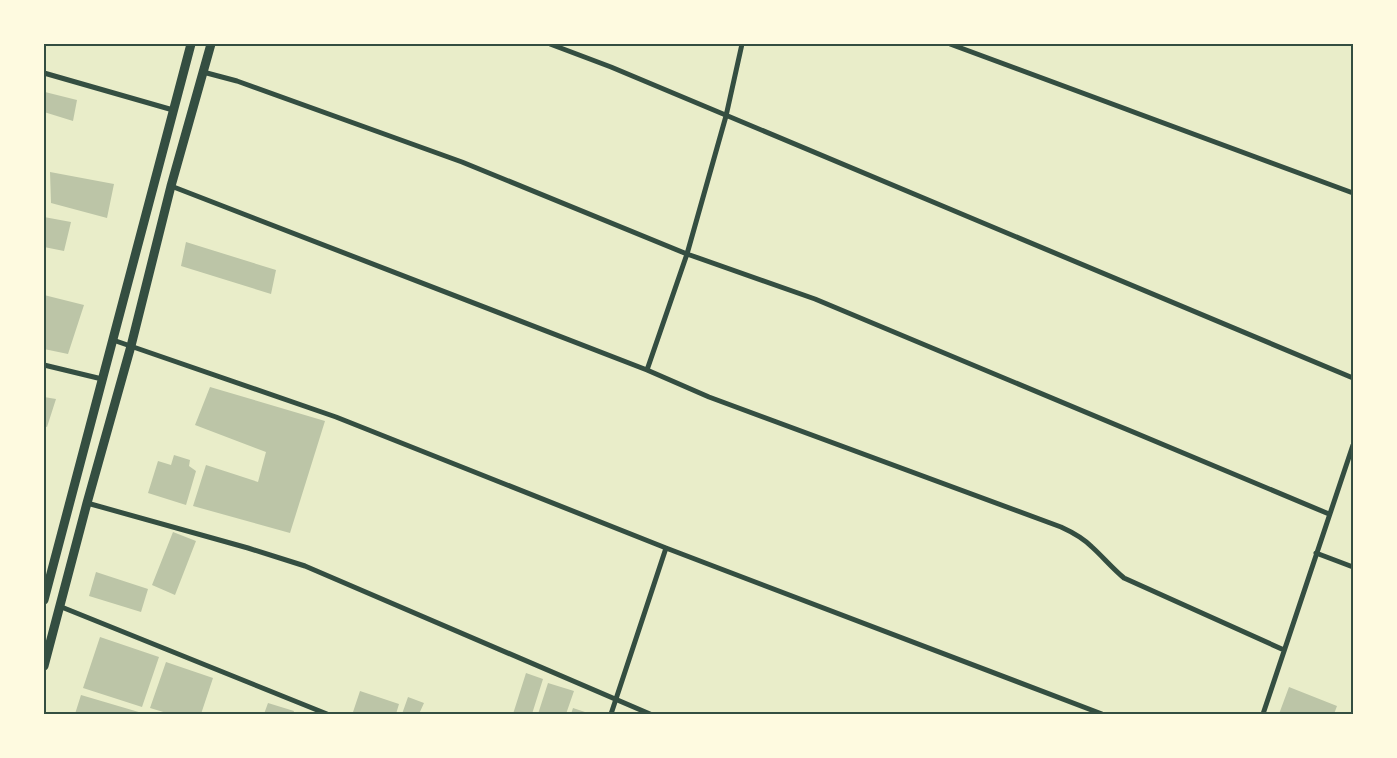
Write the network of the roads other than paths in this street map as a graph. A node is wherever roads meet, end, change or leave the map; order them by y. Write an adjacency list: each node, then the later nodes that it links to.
1 (191, 44): 8 (street)
2 (210, 44): 6 (street)
3 (550, 44): 9 (street)
4 (742, 44): 9 (street)
5 (950, 44): 11 (street)
6 (203, 72): 10 (street); 12 (street)
7 (44, 73): 8 (street)
8 (173, 110): 13 (street)
9 (726, 116): 12 (street); 17 (street)
10 (171, 186): 14 (street); 16 (street)
11 (1353, 193)
12 (687, 254): 16 (street); 21 (street)
13 (112, 340): 14 (street); 18 (street)
14 (131, 346): 20 (street); 22 (street)
15 (44, 365): 18 (street)
16 (647, 370): 27 (street)
17 (1353, 378)
18 (102, 379): 25 (street)
19 (1353, 445): 21 (street)
20 (87, 503): 26 (street); 29 (street)
21 (1329, 514): 23 (street)
22 (666, 548): 29 (street); 33 (street)
23 (1316, 552): 24 (street); 27 (street)
24 (1353, 567)
25 (44, 600)
26 (59, 606): 28 (street); 30 (street)
27 (1284, 650): 34 (street)
28 (44, 666)
29 (616, 699): 31 (street); 32 (street)
30 (327, 714)
31 (611, 714)
32 (650, 714)
33 (1102, 714)
34 (1263, 714)

